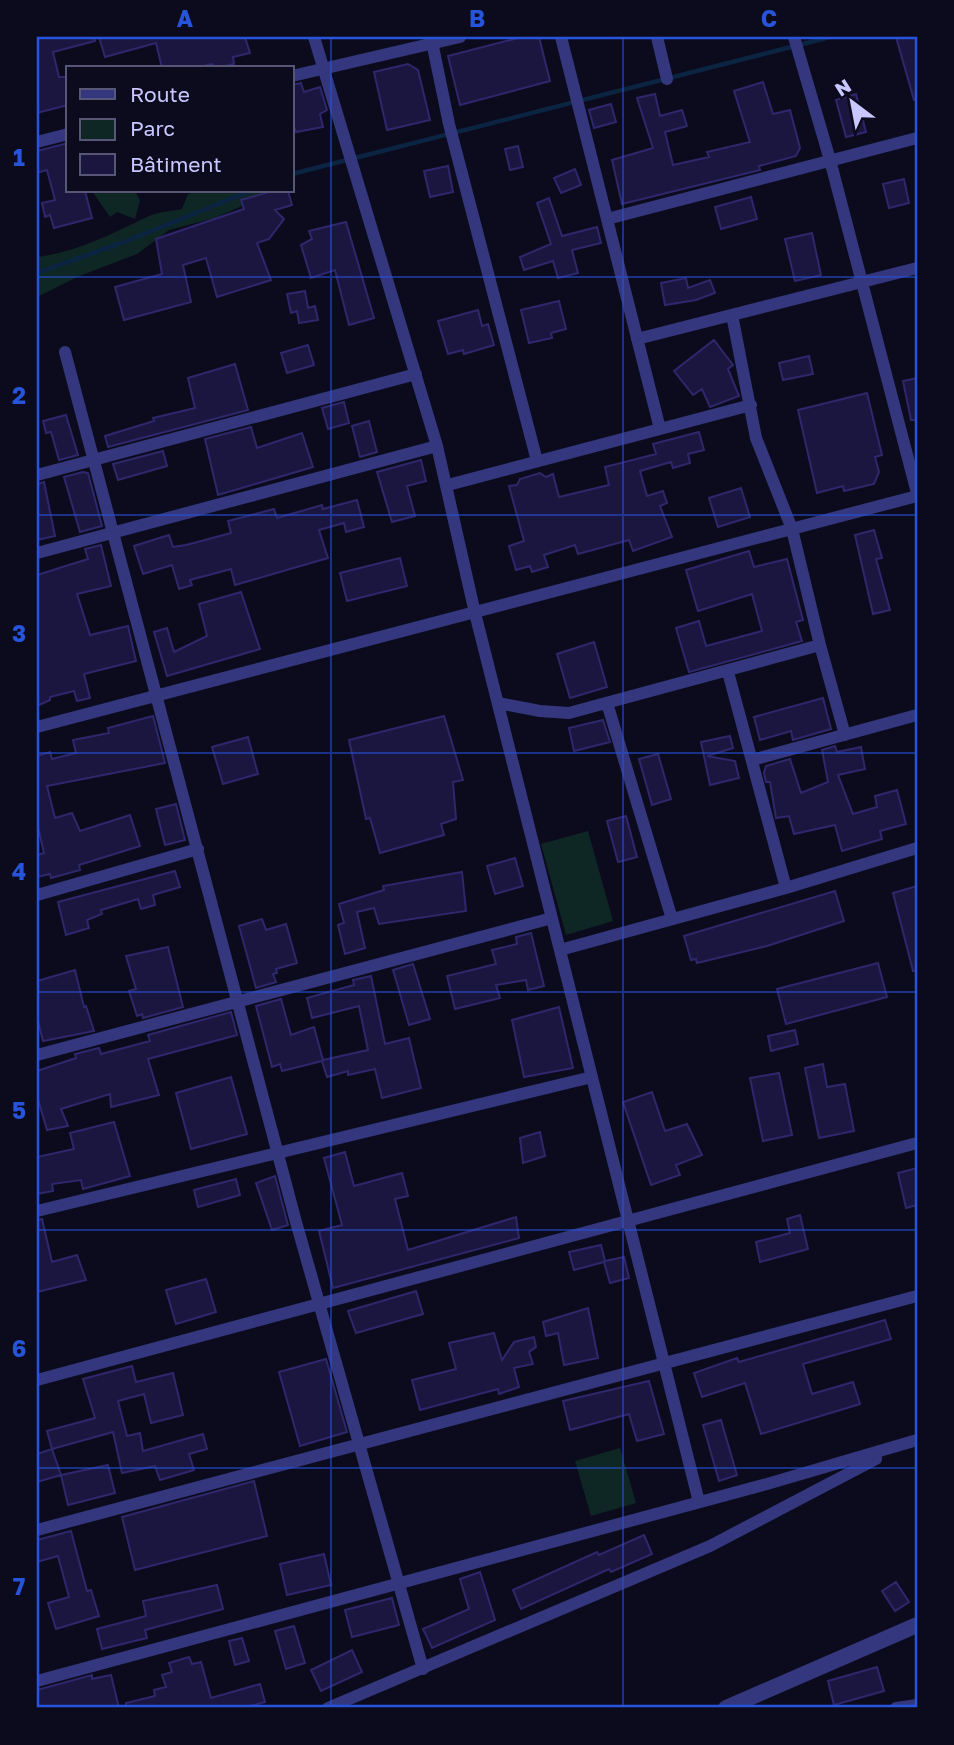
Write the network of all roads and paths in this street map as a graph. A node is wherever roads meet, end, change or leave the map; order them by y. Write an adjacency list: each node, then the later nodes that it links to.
1 (314, 37): 7 (street)
2 (460, 37): 6 (street)
3 (561, 37): 14 (street)
4 (657, 37): 9 (street)
5 (794, 37): 13 (street)
6 (431, 40): 7 (street); 25 (street)
7 (324, 68): 8 (street); 20 (street)
8 (294, 76)
9 (667, 79)
10 (66, 135): 12 (street)
11 (917, 138): 13 (street)
12 (37, 142)
13 (830, 160): 14 (street); 16 (street)
14 (607, 219): 18 (street)
15 (917, 268): 16 (street)
16 (862, 282): 17 (street); 28 (street)
17 (732, 315): 18 (street); 21 (street)
18 (637, 339): 22 (street)
19 (65, 352): 24 (street)
20 (416, 374): 23 (street); 24 (street)
21 (751, 405): 22 (street); 29 (street)
22 (660, 429): 25 (street)
23 (438, 446): 27 (street); 30 (street)
24 (93, 460): 26 (street); 30 (street)
25 (537, 461): 27 (street)
26 (37, 475)
27 (448, 485): 32 (street)
28 (917, 495): 29 (street)
29 (792, 529): 32 (street); 33 (street)
30 (114, 532): 31 (street); 35 (street)
31 (37, 553)
32 (475, 613): 35 (street); 36 (street)
33 (820, 645): 34 (street); 40 (street)
34 (728, 672): 37 (street); 41 (street)
35 (158, 697): 39 (street); 43 (street)
36 (498, 703): 37 (street); 46 (street)
37 (607, 703): 47 (street)
38 (917, 715): 40 (street)
39 (37, 727)
40 (845, 735): 41 (street)
41 (752, 760): 44 (street)
42 (917, 848): 44 (street)
43 (198, 849): 45 (street); 49 (street)
44 (786, 888): 47 (street)
45 (37, 895)
46 (552, 918): 48 (street); 49 (street)
47 (672, 919): 48 (street)
48 (560, 950): 51 (street)
49 (238, 1000): 50 (street); 53 (street)
50 (37, 1055)
51 (592, 1077): 53 (street); 55 (street)
52 (917, 1143): 55 (street)
53 (280, 1154): 54 (street); 57 (street)
54 (37, 1211)
55 (628, 1222): 57 (street); 58 (street)
56 (917, 1296): 58 (street)
57 (320, 1305): 59 (street); 61 (street)
58 (664, 1362): 61 (street); 63 (street)
59 (37, 1380)
60 (917, 1440): 62 (street)
61 (357, 1445): 64 (street); 65 (street)
62 (896, 1449): 63 (street); 67 (street)
63 (699, 1503): 65 (street)
64 (37, 1530)
65 (398, 1584): 67 (street); 68 (street)
66 (917, 1625): 70 (street)
67 (423, 1669): 71 (street)
68 (37, 1681)
69 (917, 1705): 72 (street)
70 (734, 1707)
71 (328, 1708)
72 (897, 1708)

